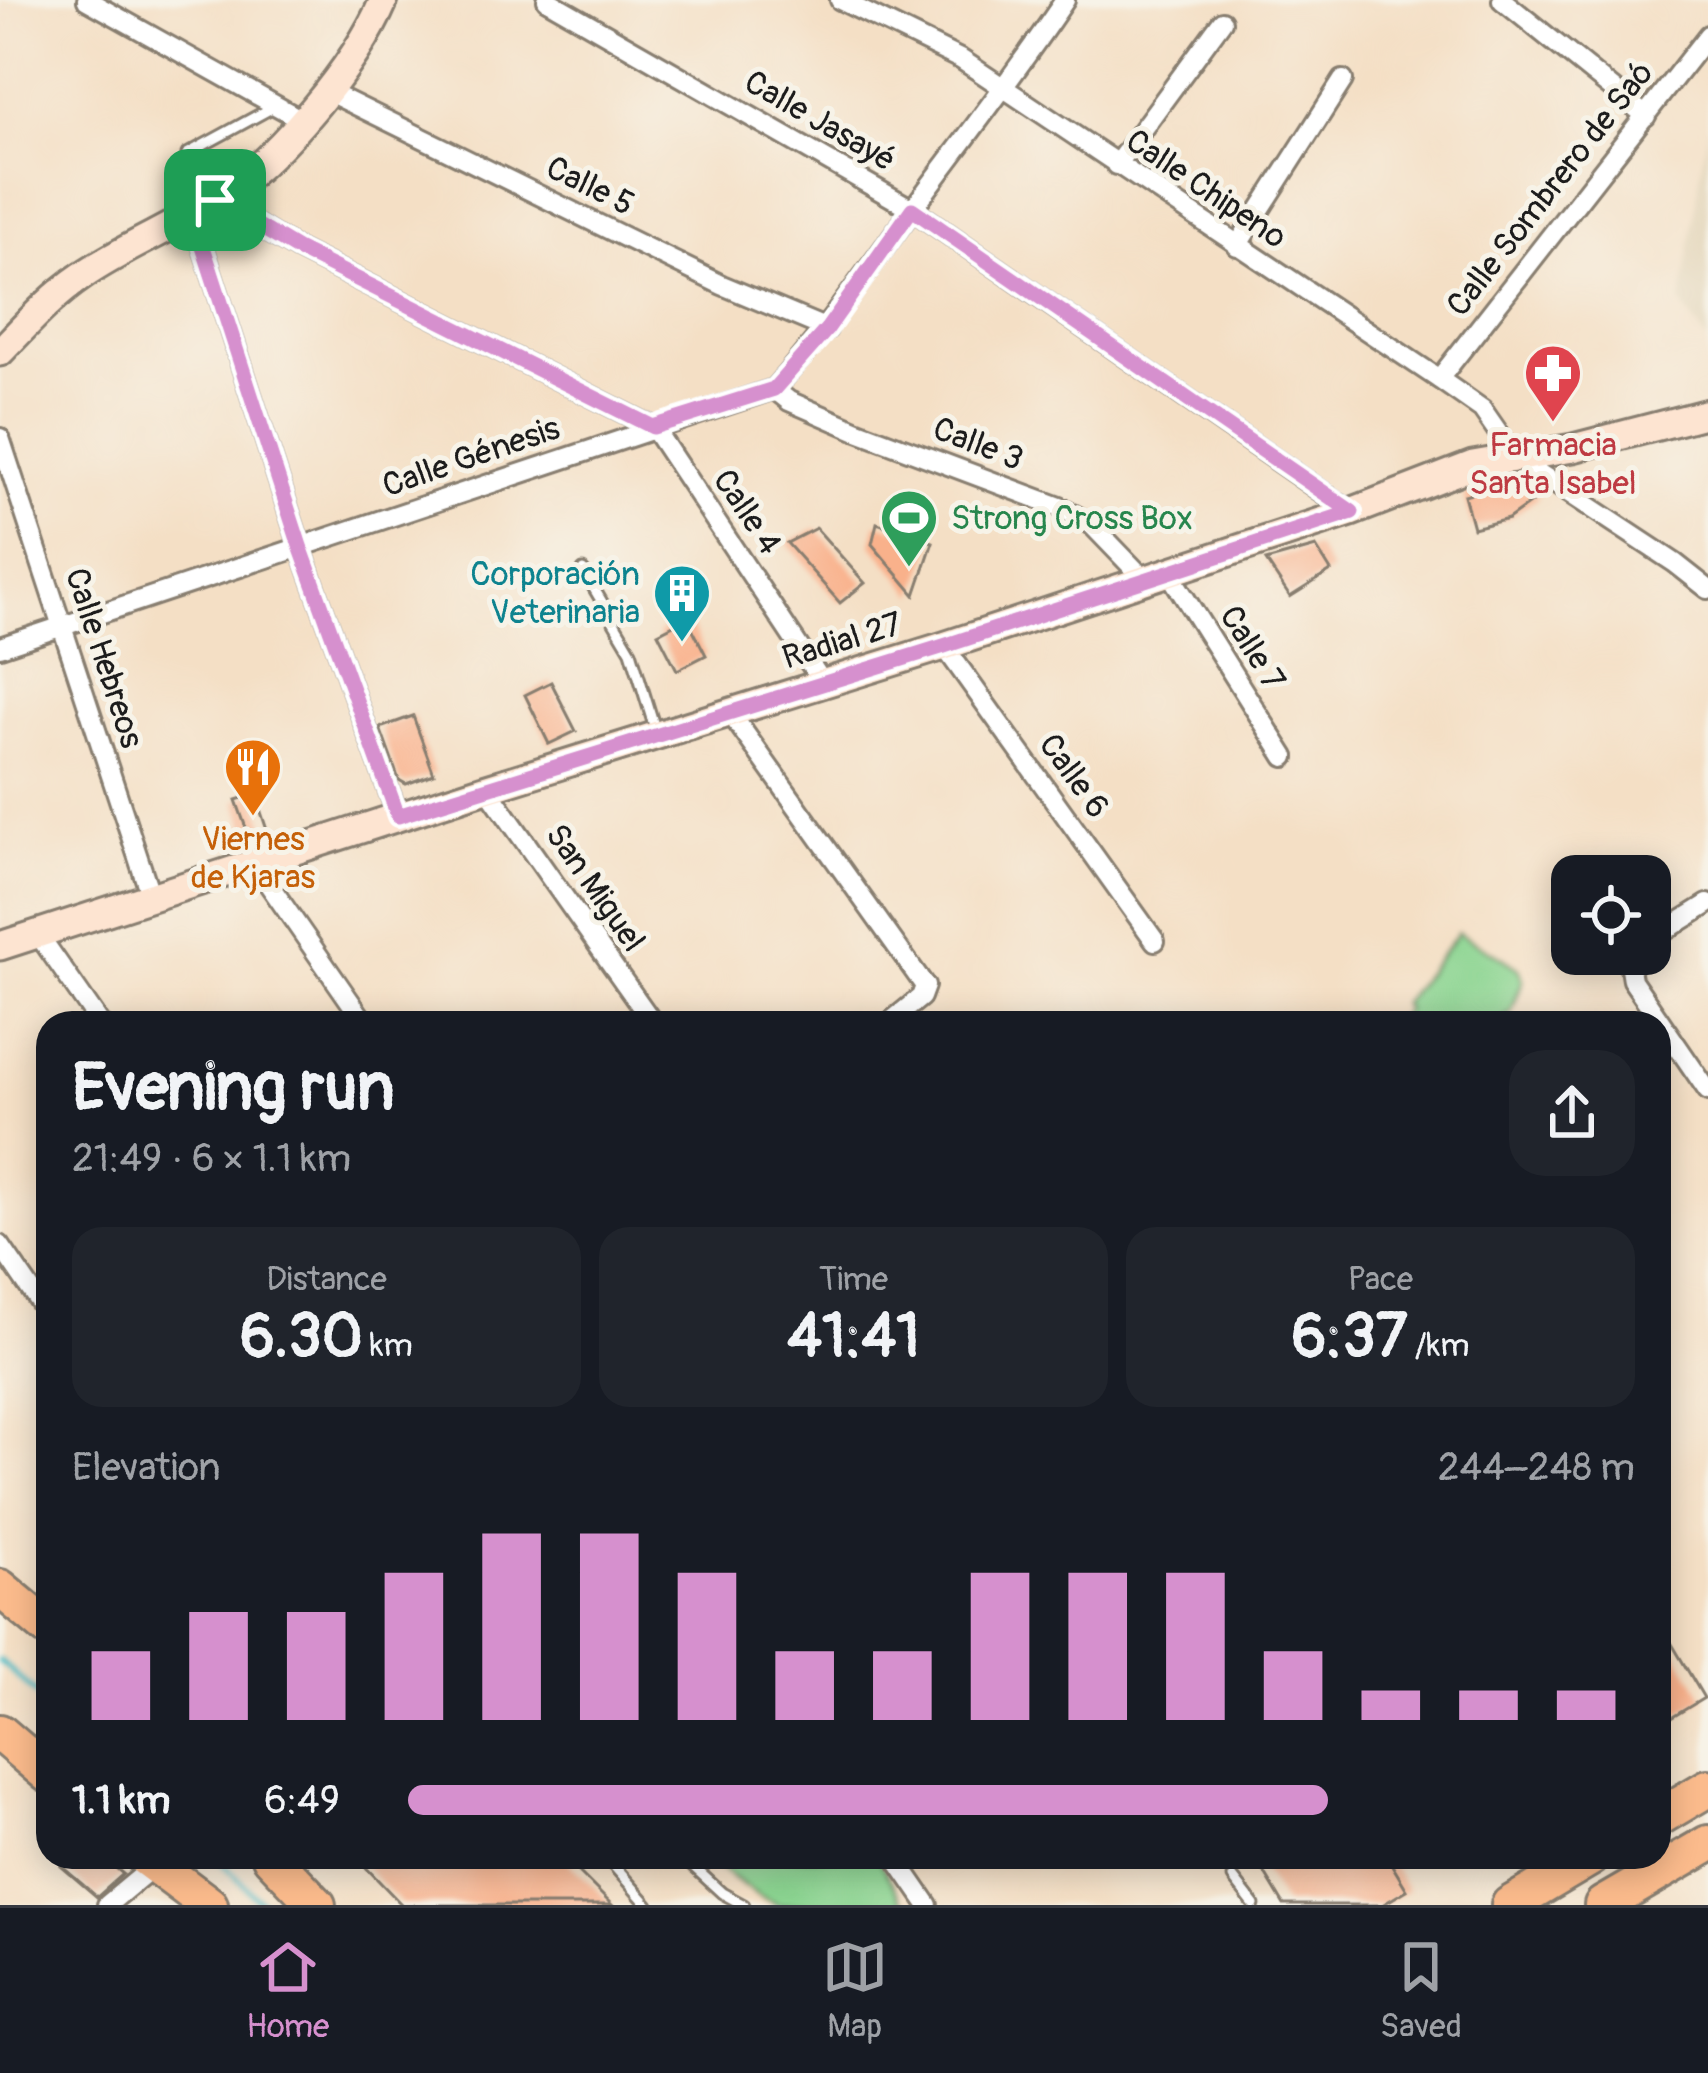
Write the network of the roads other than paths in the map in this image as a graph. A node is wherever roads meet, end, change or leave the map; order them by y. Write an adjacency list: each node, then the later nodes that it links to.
1 (87, 0): 12 (street)
2 (384, 0): 11 (street)
3 (547, 0): 17 (street, Calle Jasayé)
4 (840, 0): 10 (street, Calle Chipeno)
5 (1064, 0): 10 (street)
6 (1502, 0): 13 (street)
7 (1222, 21): 15 (street)
8 (1708, 35): 13 (street, Calle Sombrero de Saó)
9 (1343, 80): 18 (street)
10 (1006, 89): 15 (street, Calle Chipeno); 17 (street)
11 (329, 92): 12 (street); 19 (street, Calle 5)
12 (289, 112): 14 (lane); 16 (street)
13 (1646, 116): 21 (street, Calle Sombrero de Saó)
14 (187, 154)
15 (1116, 165): 18 (street, Calle Chipeno)
16 (204, 207): 20 (street); 24 (street, Calle 4); 28 (street)
17 (912, 209): 19 (street); 27 (street, Calle Jasayé)
18 (1237, 246): 21 (street, Calle Chipeno)
19 (827, 329): 22 (street)
20 (0, 352)
21 (1438, 379): 26 (street, Calle Chipeno)
22 (774, 389): 24 (street, Calle Génesis); 30 (street, Calle 3)
23 (1708, 413): 26 (street, Radial 27)
24 (653, 427): 28 (street, Calle Génesis); 35 (street, Calle 4)
25 (0, 438): 32 (street, Calle Hebreos)
26 (1516, 458): 27 (street, Radial 27); 31 (street)
27 (1352, 512): 30 (street, Radial 27)
28 (300, 546): 32 (street, Calle Génesis); 40 (street)
29 (583, 571): 37 (lane)
30 (1156, 576): 33 (street, Radial 27); 38 (street, Calle 7)
31 (1708, 589)
32 (62, 627): 34 (street, Calle Génesis); 42 (street, Calle Hebreos)
33 (944, 646): 35 (street, Radial 27); 46 (street, Calle 6)
34 (0, 647)
35 (823, 683): 36 (street, Radial 27)
36 (731, 714): 37 (street, Radial 27); 52 (street)
37 (658, 736): 39 (street, Radial 27)
38 (1286, 757)
39 (487, 788): 40 (street, Radial 27); 51 (street, San Miguel)
40 (398, 816): 41 (street, Radial 27)
41 (254, 862): 42 (street, Radial 27); 50 (street)
42 (152, 897): 45 (street, Radial 27)
43 (1708, 904): 44 (street)
44 (1671, 927)
45 (38, 934): 47 (street, Radial 27); 49 (street)
46 (1155, 940)
47 (0, 946)
48 (1632, 975): 53 (street)
49 (92, 1011)
50 (357, 1011)
51 (645, 1011)
52 (902, 1011)
53 (1653, 1011)
54 (1671, 1037): 55 (street)
55 (1708, 1091)
56 (0, 1245): 57 (street)
57 (36, 1298)
58 (0, 1588): 59 (highway)
59 (36, 1618)
60 (0, 1733): 61 (highway)
61 (36, 1764)
62 (1708, 1787): 63 (highway)
63 (1671, 1809)
64 (1708, 1844): 65 (highway)
65 (1671, 1868)
66 (148, 1869): 77 (street)
67 (160, 1869): 76 (highway)
68 (617, 1869): 79 (lane)
69 (696, 1869): 80 (lane)
70 (903, 1869): 81 (street)
71 (1562, 1869): 83 (highway)
72 (1669, 1869): 75 (highway)
73 (1233, 1878): 82 (lane)
74 (307, 1885): 78 (highway)
75 (1619, 1901)
76 (200, 1902)
77 (107, 1905)
78 (346, 1905)
79 (648, 1905)
80 (744, 1905)
81 (928, 1905)
82 (1254, 1905)
83 (1510, 1905)

